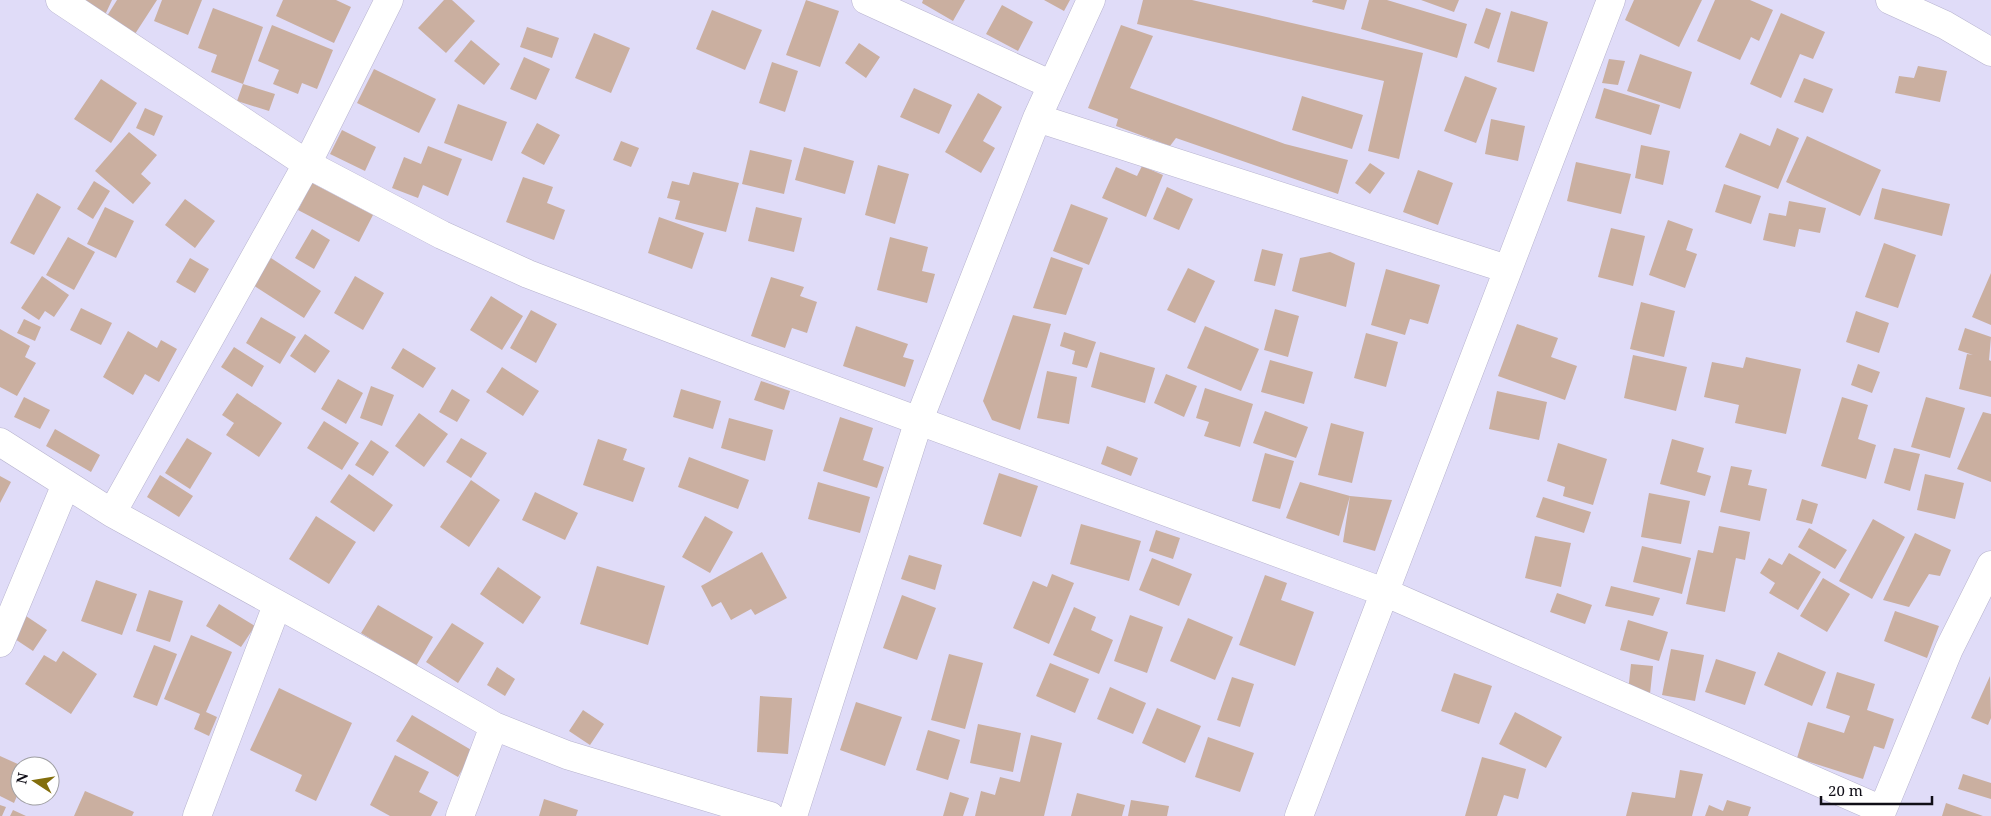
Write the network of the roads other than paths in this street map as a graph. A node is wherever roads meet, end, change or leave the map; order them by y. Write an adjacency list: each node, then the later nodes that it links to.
1 (60, 0): 10 (street)
2 (389, 0): 10 (street)
3 (866, 0): 8 (street)
4 (1091, 0): 8 (street)
5 (1611, 0): 11 (street)
6 (1890, 0): 7 (street)
7 (1991, 52)
8 (1052, 86): 9 (street)
9 (1037, 118): 11 (street); 12 (street)
10 (307, 164): 12 (street); 15 (street)
11 (1506, 269): 17 (street)
12 (919, 420): 17 (street); 26 (street)
13 (0, 442): 14 (street)
14 (66, 484): 15 (street); 19 (street)
15 (112, 513): 18 (street)
16 (1991, 565): 22 (street)
17 (1384, 592): 22 (street); 27 (street)
18 (277, 606): 20 (street); 23 (street)
19 (0, 643)
20 (494, 726): 21 (street); 24 (street)
21 (736, 812): 25 (street)
22 (1881, 813)
23 (197, 816)
24 (460, 816)
25 (770, 816)
26 (792, 816)
27 (1299, 816)

